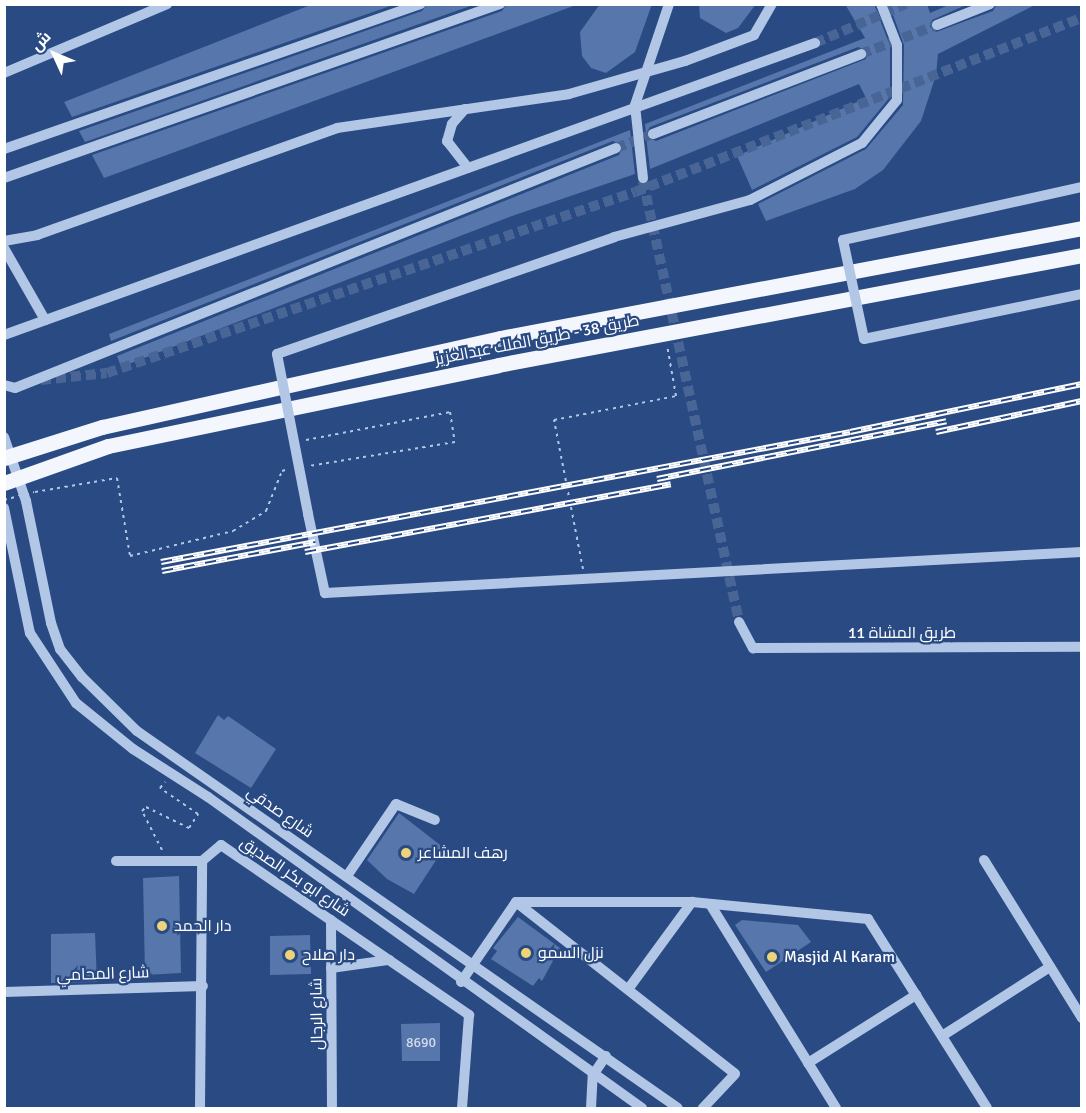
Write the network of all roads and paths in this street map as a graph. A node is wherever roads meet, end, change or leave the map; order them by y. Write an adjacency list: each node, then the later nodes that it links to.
1 (167, 4): 11 (street)
2 (420, 4): 15 (street)
3 (500, 4): 17 (street)
4 (669, 4): 18 (street, bridge)
5 (772, 4): 12 (street)
6 (881, 4): 30 (street, bridge)
7 (990, 4): 8 (street)
8 (937, 25)
9 (815, 43): 16 (street)
10 (861, 54): 13 (street)
11 (4, 73)
12 (465, 110): 16 (street); 21 (street)
13 (653, 134)
14 (616, 148): 28 (street)
15 (4, 149)
16 (468, 168): 25 (street)
17 (4, 178)
18 (643, 178)
19 (1082, 187): 24 (street, bridge)
20 (1082, 228): 31 (main road, طريق 38 - طريق الملك عبدالعزيز, bridge)
21 (4, 241)
22 (4, 248): 25 (street)
23 (1082, 255): 27 (main road, طريق 38 - طريق الملك عبدالعزيز)
24 (1082, 294)
25 (45, 320): 26 (street)
26 (4, 333)
27 (665, 333): 34 (main road, طريق 38 - طريق الملك عبدالعزيز, bridge); 38 (path)
28 (4, 385)
29 (4, 437): 41 (street, شارع صدقي)
30 (294, 442): 32 (path); 38 (street, bridge)
31 (4, 458)
32 (305, 467)
33 (293, 469): 35 (path, bridge)
34 (4, 483)
35 (4, 500)
36 (4, 508): 42 (street, شارع صدقي)
37 (1082, 552): 38 (street)
38 (585, 579)
39 (739, 622): 40 (street, طريق المشاة 11)
40 (1082, 647)
41 (180, 760): 42 (street); 48 (street, شارع صدقي)
42 (171, 774): 46 (path); 57 (street, شارع صدقي)
43 (435, 820): 48 (street)
44 (984, 860): 55 (street)
45 (116, 861): 46 (street)
46 (167, 861): 47 (street)
47 (202, 861): 52 (street, شارع ابو بكر الصديق); 58 (street)
48 (348, 876): 54 (street, شارع صدقي)
49 (516, 902): 50 (street); 54 (street); 59 (street)
50 (692, 902): 51 (street); 59 (street)
51 (711, 904): 61 (street); 65 (street)
52 (331, 920): 53 (street, شارع ابو بكر الصديق); 56 (street, شارع الرجال)
53 (389, 960): 56 (street); 69 (street, شارع ابو بكر الصديق)
54 (473, 964): 57 (street); 64 (street, شارع صدقي)
55 (1050, 967): 62 (street); 63 (street)
56 (331, 968): 68 (street, شارع الرجال)
57 (461, 982): 66 (street, شارع صدقي)
58 (203, 986): 60 (street, شارع المحامي); 67 (street)
59 (629, 988): 73 (street)
60 (4, 992)
61 (916, 995): 63 (street); 65 (street)
62 (1082, 1018)
63 (942, 1036): 75 (street)
64 (606, 1056): 66 (street); 72 (street, شارع صدقي)
65 (808, 1063): 74 (street)
66 (593, 1075): 70 (street); 71 (street, شارع صدقي)
67 (200, 1108)
68 (332, 1108)
69 (462, 1108)
70 (591, 1108)
71 (642, 1108)
72 (678, 1108)
73 (703, 1108)
74 (836, 1108)
75 (987, 1108)

